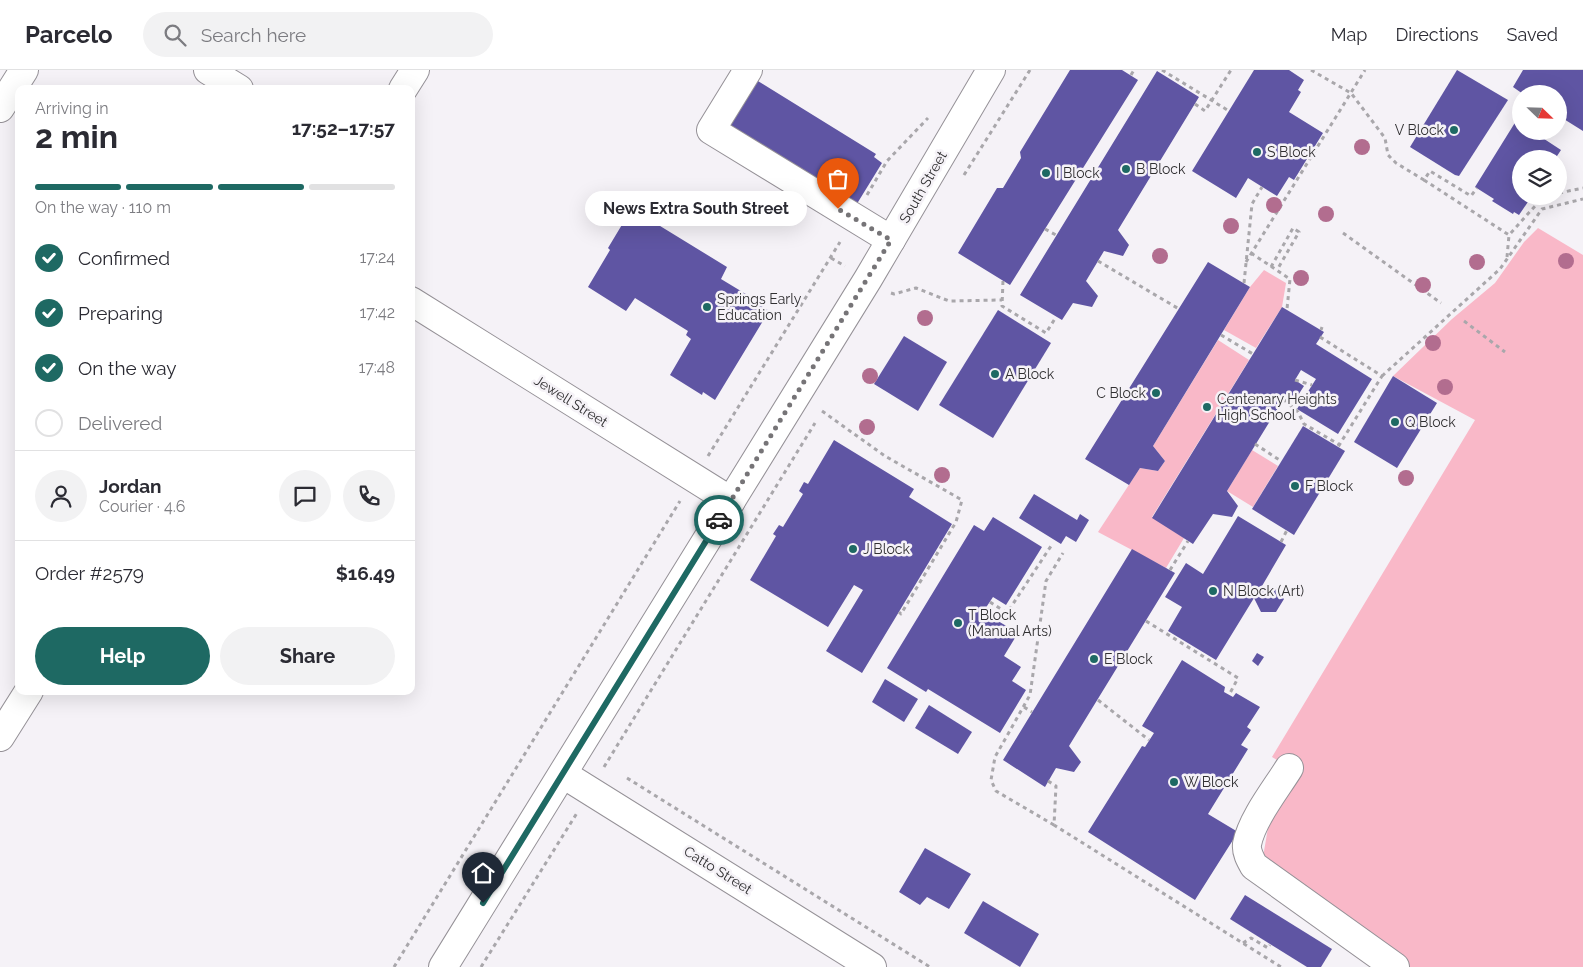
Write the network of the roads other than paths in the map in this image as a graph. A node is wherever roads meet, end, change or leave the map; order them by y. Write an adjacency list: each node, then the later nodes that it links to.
1 (24, 70): 8 (street)
2 (208, 70): 6 (street)
3 (415, 70): 7 (street)
4 (748, 70): 9 (street)
5 (992, 70): 9 (street, South Street)
6 (232, 85)
7 (406, 85)
8 (0, 108)
9 (891, 240): 11 (street, South Street)
10 (415, 304): 11 (street, Jewell Street)
11 (731, 501): 15 (street, South Street)
12 (26, 695): 13 (street)
13 (0, 737)
14 (1289, 768): 18 (street)
15 (563, 774): 16 (street, South Street); 17 (street, Catto Street)
16 (443, 967)
17 (872, 967)
18 (1395, 967)

